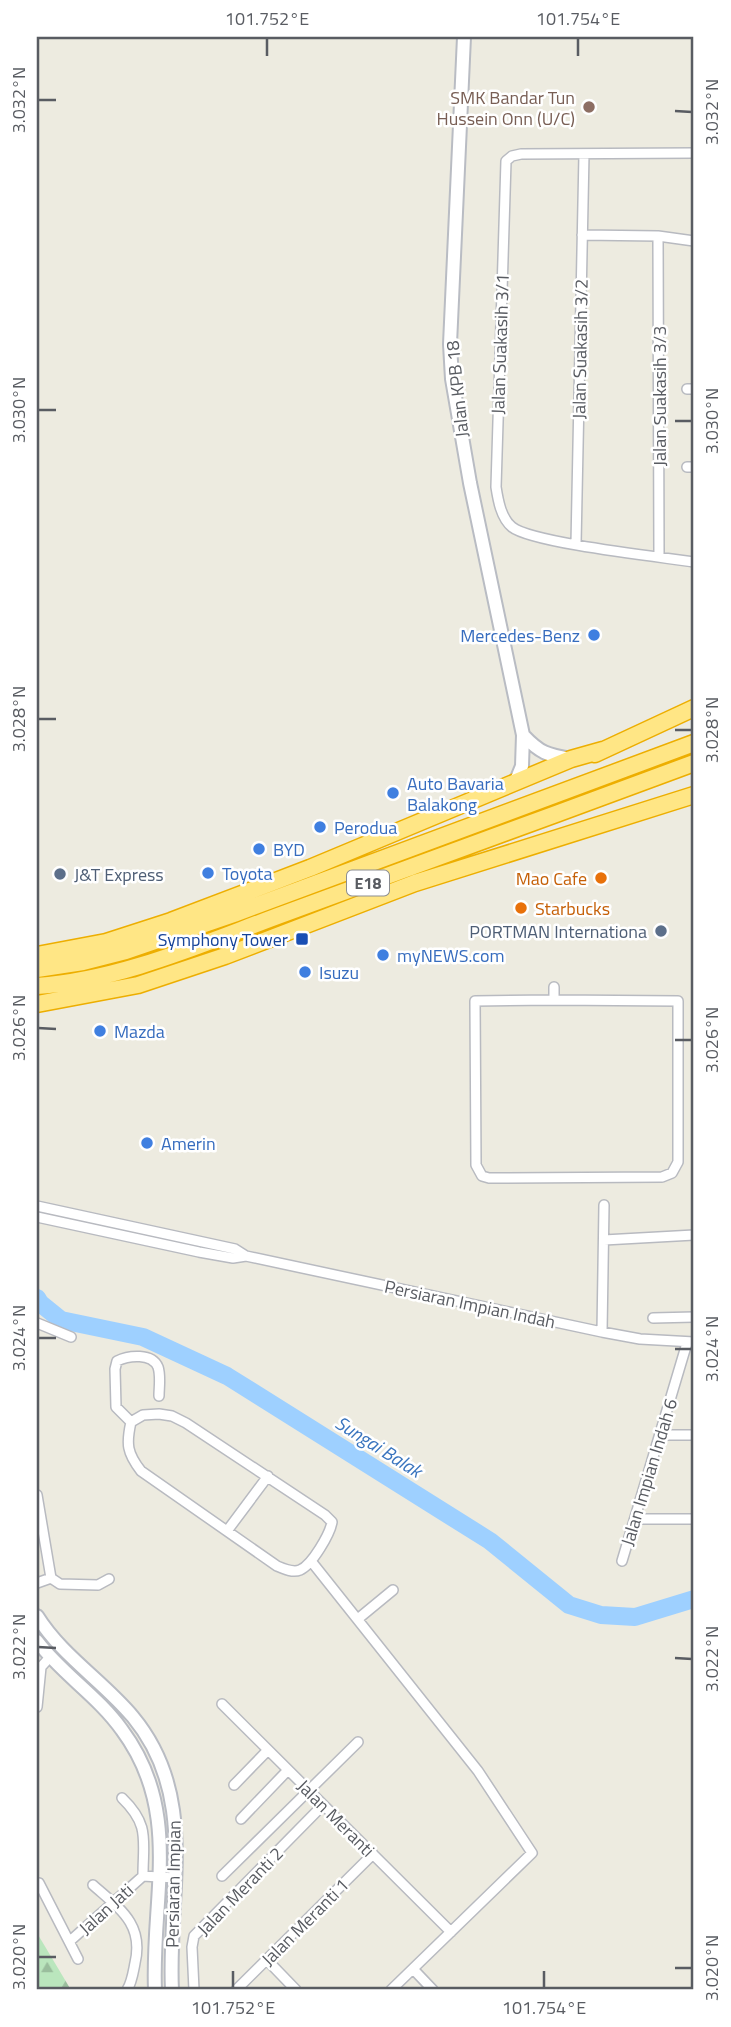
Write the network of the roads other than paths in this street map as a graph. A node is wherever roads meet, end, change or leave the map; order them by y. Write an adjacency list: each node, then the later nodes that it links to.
1 (464, 37): 11 (street, Jalan KPB 18)
2 (694, 153): 3 (street, Jalan Suakasih 3/1)
3 (584, 154): 4 (street, Jalan Suakasih 3/2); 7 (street, Jalan Suakasih 3/1)
4 (582, 235): 5 (street); 7 (street, Jalan Suakasih 3/2)
5 (658, 236): 6 (street); 8 (street, Jalan Suakasih 3/3)
6 (694, 241)
7 (576, 544): 8 (street, Jalan Suakasih 3/1)
8 (659, 556): 9 (street, Jalan Suakasih 3/1)
9 (694, 562)
10 (694, 708): 13 (highway)
11 (523, 735): 14 (street); 16 (street, Jalan KPB 18)
12 (694, 743): 18 (highway, E18)
13 (603, 750): 14 (highway); 18 (highway)
14 (571, 759): 16 (highway)
15 (694, 762): 21 (highway, E18)
16 (515, 783): 19 (highway)
17 (694, 795): 26 (highway)
18 (394, 855): 20 (highway, E18)
19 (37, 955)
20 (37, 969)
21 (37, 986)
22 (554, 987): 24 (street)
23 (587, 988): 25 (street)
24 (554, 1000): 25 (street); 25 (street)
25 (587, 1000)
26 (37, 1004)
27 (604, 1205): 31 (street)
28 (37, 1206): 32 (street, Persiaran Impian Indah)
29 (41, 1218): 32 (street, Persiaran Impian Indah)
30 (694, 1235): 31 (street)
31 (604, 1240): 36 (street)
32 (246, 1256): 36 (street, Persiaran Impian Indah)
33 (694, 1317): 34 (street)
34 (653, 1318)
35 (37, 1323): 37 (street)
36 (602, 1332): 38 (street, Persiaran Impian Indah)
37 (71, 1337)
38 (691, 1342): 41 (street, Jalan Impian Indah 6)
39 (159, 1396): 40 (street)
40 (131, 1422): 43 (street); 47 (street)
41 (660, 1435): 42 (street); 45 (street, Jalan Impian Indah 6)
42 (694, 1435)
43 (268, 1476): 47 (street); 48 (street)
44 (37, 1494): 50 (street)
45 (636, 1519): 46 (street); 49 (street, Jalan Impian Indah 6)
46 (694, 1519)
47 (227, 1531): 48 (street)
48 (311, 1561): 55 (street)
49 (622, 1561)
50 (51, 1578): 51 (street); 52 (street)
51 (109, 1579)
52 (37, 1583)
53 (393, 1590): 55 (street)
54 (37, 1616): 72 (street, Persiaran Impian)
55 (359, 1618): 76 (street)
56 (37, 1641): 57 (street, Persiaran Impian)
57 (50, 1657): 59 (street); 71 (street, Persiaran Impian)
58 (222, 1704): 61 (street, Jalan Meranti)
59 (37, 1707)
60 (358, 1742): 64 (street)
61 (268, 1750): 62 (street, Jalan Meranti); 63 (street)
62 (288, 1770): 64 (street, Jalan Meranti); 67 (street)
63 (234, 1785)
64 (308, 1790): 66 (street, Jalan Meranti); 69 (street)
65 (122, 1798): 70 (street)
66 (322, 1805): 68 (street, Jalan Meranti); 85 (street, Jalan Meranti 2)
67 (242, 1819)
68 (373, 1854): 76 (street, Jalan Meranti); 79 (street, Jalan Meranti 1)
69 (222, 1876)
70 (143, 1877): 71 (street); 75 (street, Jalan Jati)
71 (159, 1877): 72 (street); 83 (street, Persiaran Impian)
72 (175, 1878): 84 (street, Persiaran Impian)
73 (38, 1884): 77 (street)
74 (93, 1885): 75 (street)
75 (113, 1903): 77 (street, Jalan Jati); 82 (street)
76 (451, 1932): 80 (street)
77 (70, 1941): 78 (street)
78 (78, 1959)
79 (267, 1960): 86 (street, Jalan Meranti 1); 87 (street)
80 (413, 1969): 81 (street); 88 (street)
81 (428, 1989)
82 (127, 1990)
83 (155, 1990)
84 (172, 1990)
85 (194, 1990)
86 (236, 1990)
87 (296, 1990)
88 (391, 1990)

